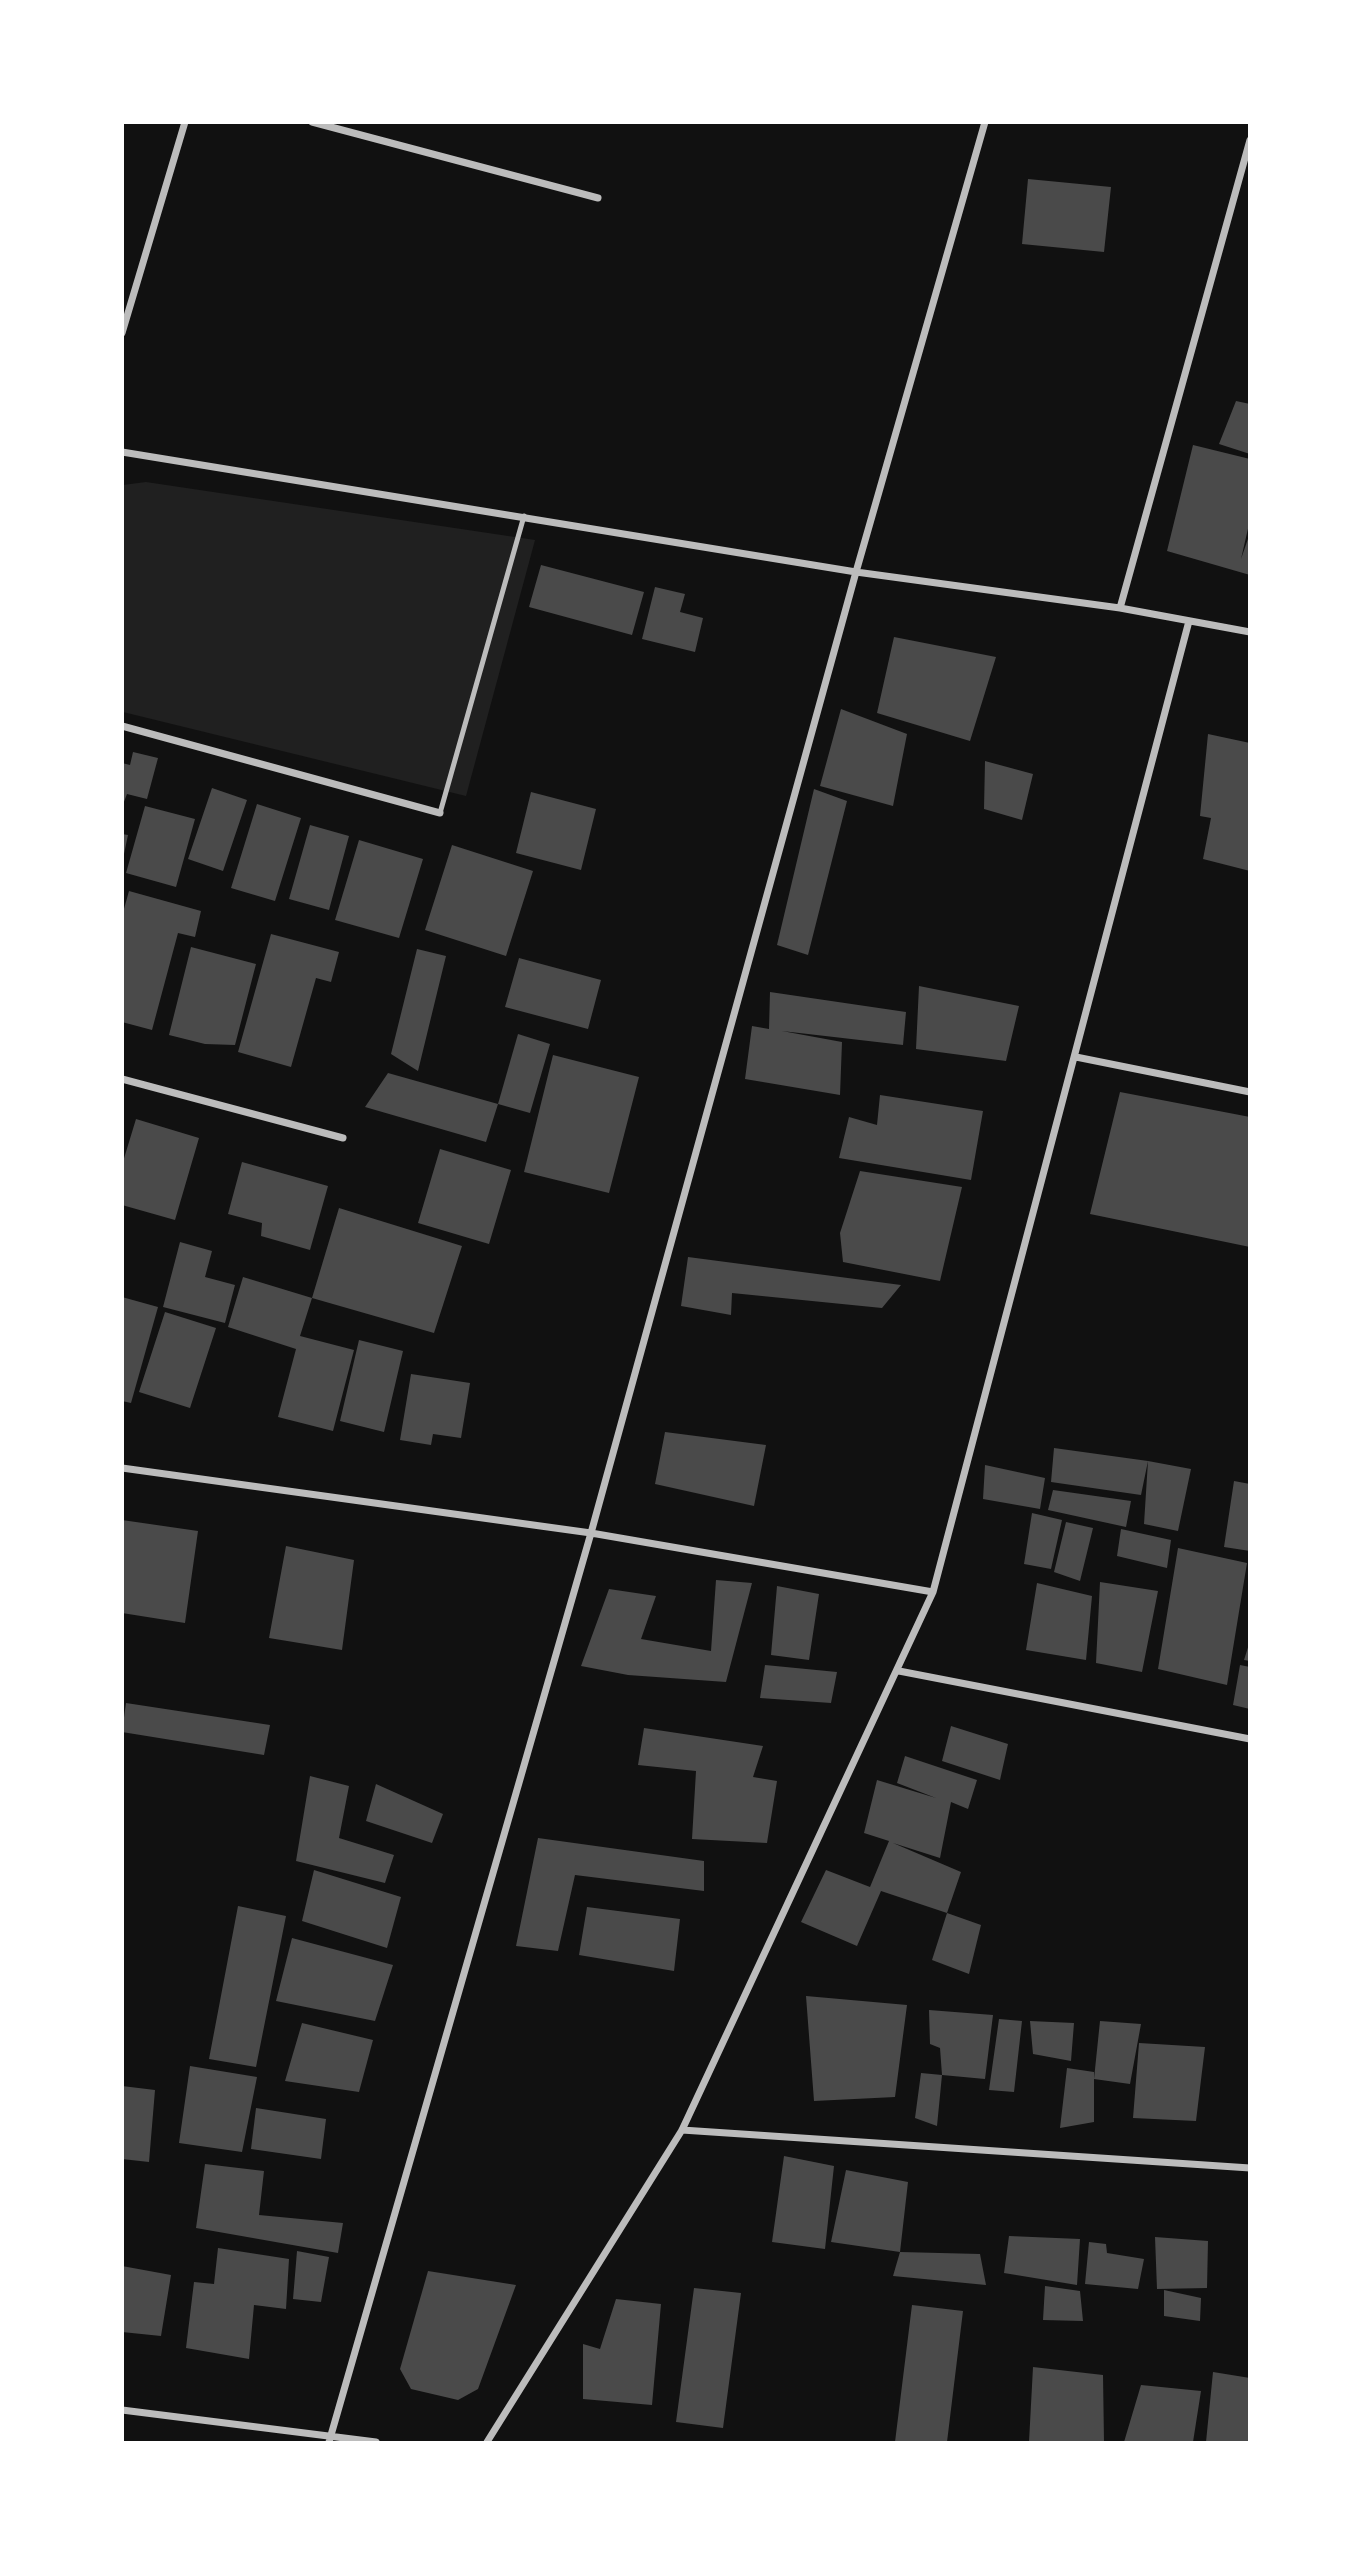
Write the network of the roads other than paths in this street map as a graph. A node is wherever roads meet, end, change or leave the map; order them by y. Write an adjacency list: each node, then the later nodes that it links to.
1 (185, 122): 6 (street)
2 (312, 122): 5 (street)
3 (985, 122): 9 (street)
4 (1250, 140): 10 (street)
5 (598, 198)
6 (122, 333)
7 (122, 452): 8 (street)
8 (524, 516): 9 (street); 14 (lane)
9 (856, 572): 10 (street); 20 (street)
10 (1120, 608): 11 (street)
11 (1189, 621): 12 (street); 15 (street)
12 (1250, 632)
13 (122, 726): 14 (street)
14 (440, 813)
15 (1076, 1057): 17 (street); 21 (street)
16 (122, 1079): 18 (street)
17 (1250, 1092)
18 (343, 1138)
19 (122, 1468): 20 (street)
20 (591, 1533): 21 (street); 27 (street)
21 (933, 1592): 22 (street)
22 (899, 1671): 23 (street); 24 (street)
23 (1250, 1739)
24 (682, 2130): 25 (street); 29 (street)
25 (1250, 2168)
26 (122, 2410): 27 (street)
27 (330, 2439): 28 (street)
28 (376, 2442)
29 (487, 2442)

